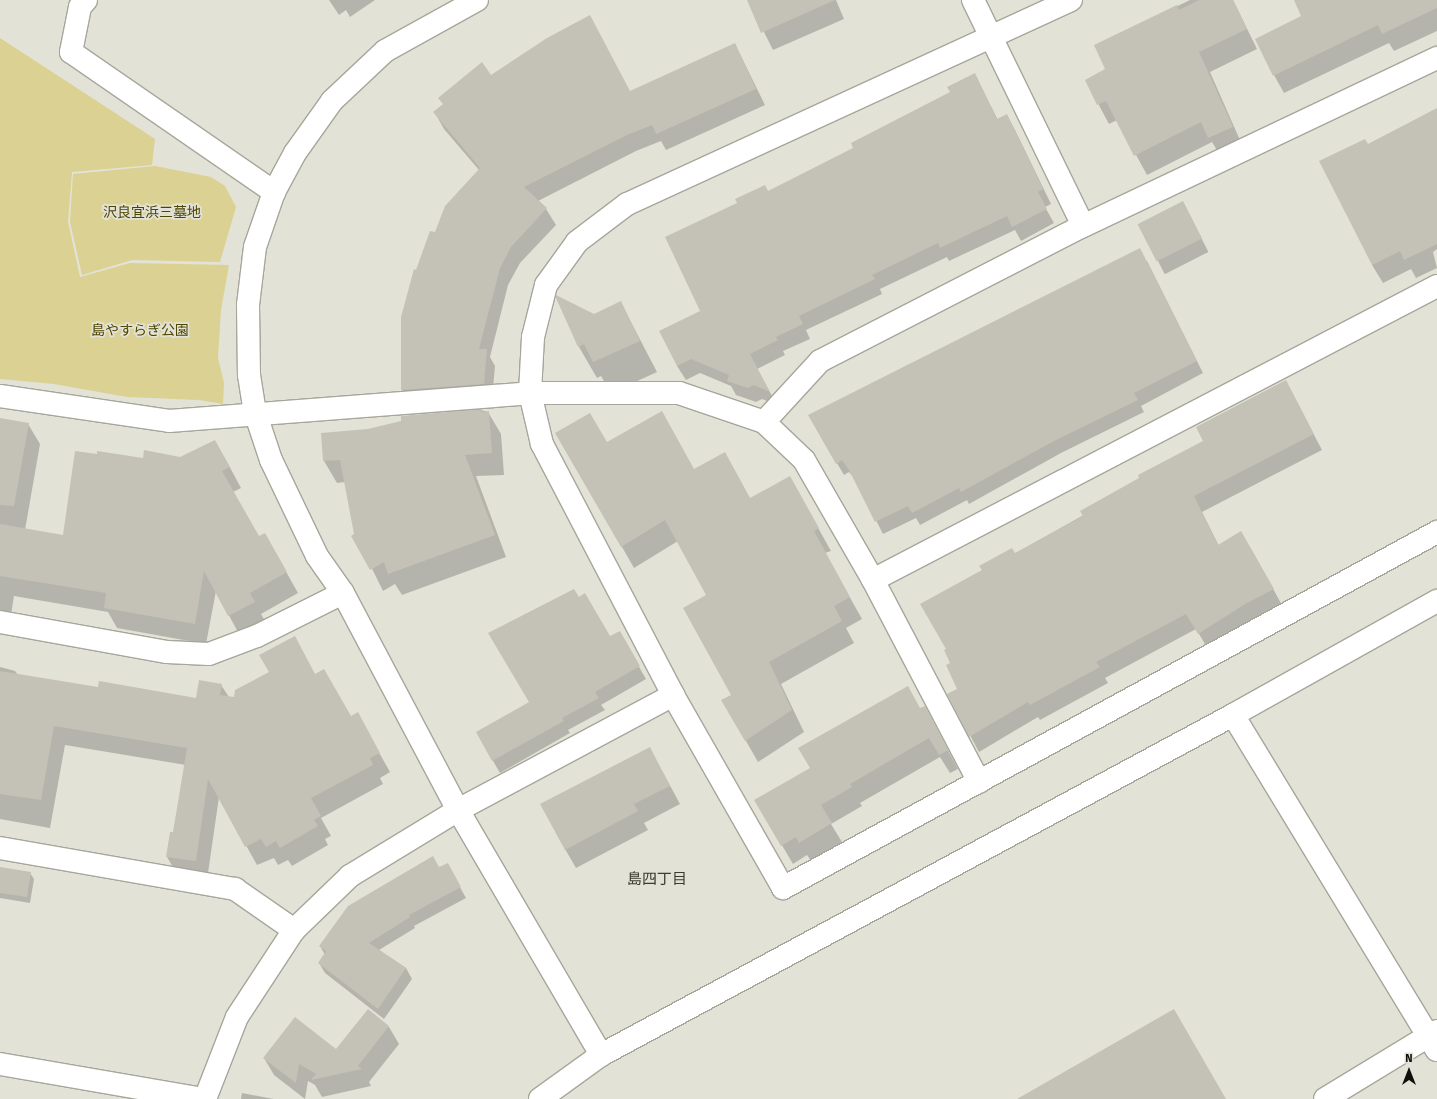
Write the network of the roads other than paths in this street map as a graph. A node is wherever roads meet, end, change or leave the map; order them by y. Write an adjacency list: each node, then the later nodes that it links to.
1 (86, 0): 7 (street)
2 (477, 0): 7 (street)
3 (973, 0): 5 (street)
4 (1071, 0): 5 (street)
5 (991, 35): 8 (street); 10 (street)
6 (1437, 58): 8 (street)
7 (274, 192): 12 (street)
8 (1083, 226): 13 (street)
9 (1437, 286): 15 (street)
10 (530, 393): 12 (street); 13 (street); 19 (street)
11 (0, 396): 12 (street)
12 (255, 412): 16 (street)
13 (764, 422): 15 (street)
14 (1437, 532): 21 (street)
15 (873, 580): 21 (street)
16 (343, 593): 18 (street); 22 (street)
17 (1437, 601): 20 (street)
18 (0, 622)
19 (673, 695): 21 (street); 22 (street)
20 (1233, 715): 25 (street); 26 (street)
21 (979, 782)
22 (458, 810): 24 (street); 26 (street)
23 (0, 848): 24 (street)
24 (294, 930): 28 (street)
25 (1435, 1039): 30 (street)
26 (601, 1056): 29 (street)
27 (0, 1064): 28 (street)
28 (204, 1099)
29 (540, 1099)
30 (1325, 1099)

